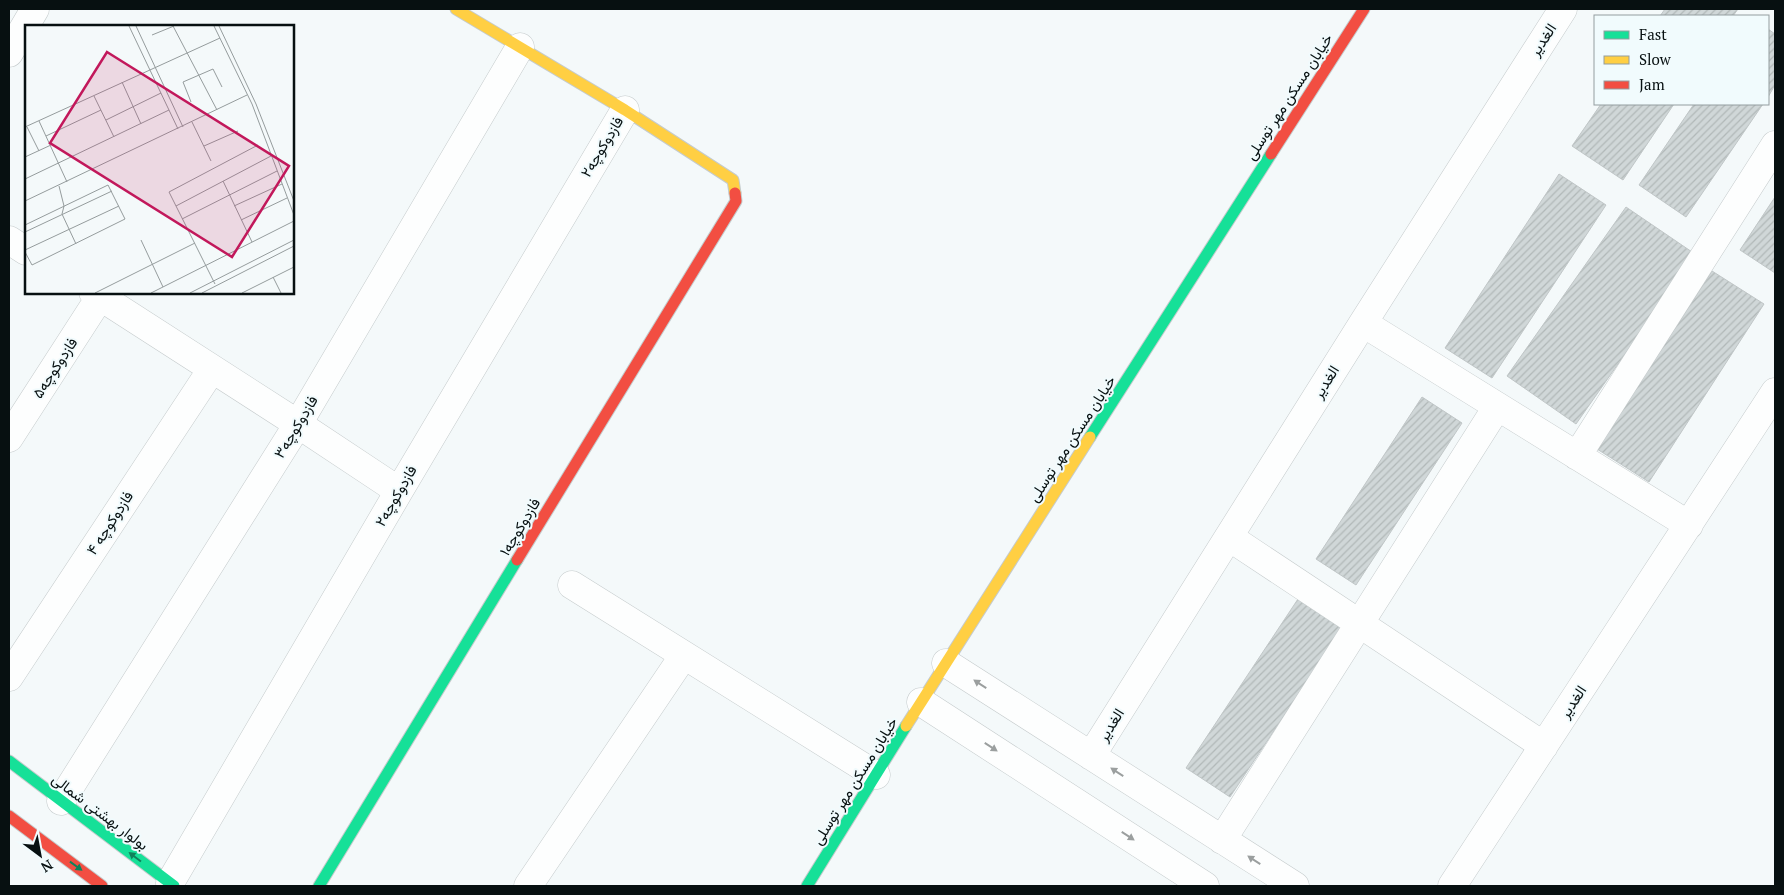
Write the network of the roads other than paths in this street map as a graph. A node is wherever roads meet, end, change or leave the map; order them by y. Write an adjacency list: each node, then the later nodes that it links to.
1 (35, 9): 5 (street)
2 (456, 9): 7 (street)
3 (1364, 9): 27 (street, خیابان مسکن مهر توسلی)
4 (1563, 9): 14 (street, الغدیر)
5 (25, 25)
6 (25, 26): 8 (street)
7 (520, 47): 9 (street); 18 (street, فازدوکوچه۳)
8 (9, 52)
9 (624, 110): 21 (street, فازدوکوچه۲); 39 (street, فازدوکوچه۱)
10 (1775, 145): 20 (street)
11 (9, 240): 12 (street)
12 (25, 250)
13 (96, 295): 15 (street); 19 (street, فازدوکوچه۵)
14 (1363, 323): 17 (street); 23 (street, الغدیر)
15 (212, 369): 18 (street); 28 (street, فازدوکوچه ۴)
16 (1775, 392): 22 (street, الغدیر)
17 (1497, 407): 20 (street); 25 (street)
18 (298, 424): 21 (street); 34 (street, فازدوکوچه۳)
19 (9, 438)
20 (1577, 456): 22 (street)
21 (399, 491): 37 (street, فازدوکوچه۲)
22 (1689, 525): 30 (street, الغدیر)
23 (1229, 537): 25 (street); 31 (street, الغدیر)
24 (572, 585): 26 (street)
25 (1359, 624): 30 (street); 36 (street)
26 (684, 655): 33 (street); 40 (street)
27 (946, 663): 29 (street, خیابان مسکن مهر توسلی); 31 (street, one-way to 27)
28 (9, 677)
29 (921, 702): 33 (street, خیابان مسکن مهر توسلی); 42 (street, one-way to 42)
30 (1544, 746): 44 (street, الغدیر)
31 (1091, 756): 36 (street, one-way to 31)
32 (9, 761): 34 (street, بولوار بهشتی شمالی)
33 (876, 775): 41 (street, خیابان مسکن مهر توسلی)
34 (61, 801): 37 (street, بولوار بهشتی شمالی, one-way to 34)
35 (9, 816): 38 (street, one-way to 38)
36 (1222, 840): 43 (street, one-way to 36)
37 (172, 885)
38 (102, 886)
39 (318, 886)
40 (528, 886)
41 (807, 886)
42 (1205, 886)
43 (1294, 886)
44 (1452, 886)

